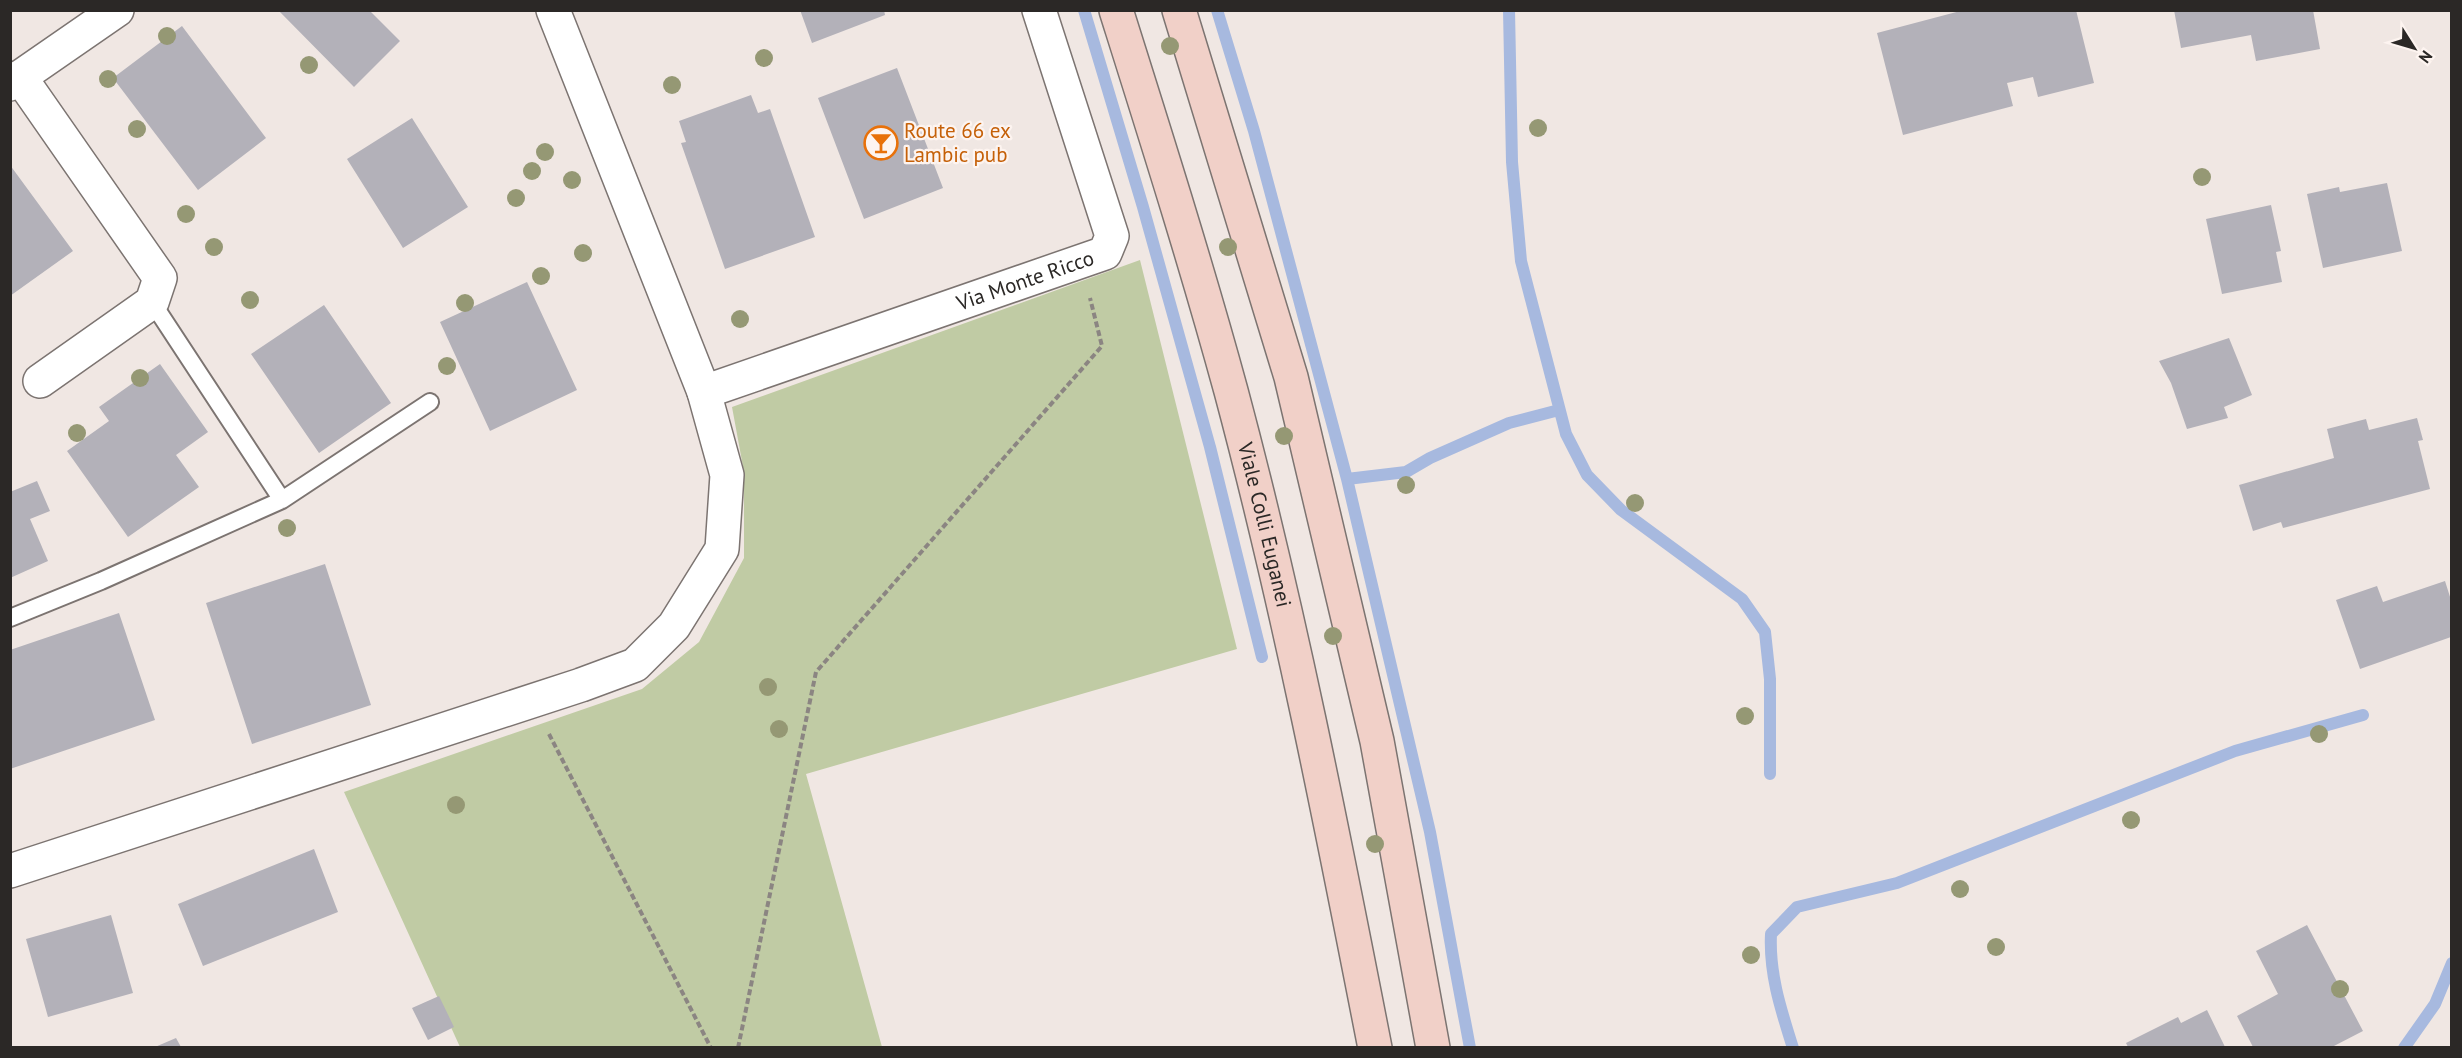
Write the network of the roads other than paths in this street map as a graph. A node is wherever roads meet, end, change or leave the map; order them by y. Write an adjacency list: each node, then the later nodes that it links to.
1 (117, 10): 6 (street)
2 (553, 10): 9 (street)
3 (1039, 10): 9 (street, Via Monte Ricco)
4 (1116, 10): 14 (main road, Viale Colli Euganei)
5 (1179, 10): 15 (main road)
6 (15, 81): 7 (street)
7 (152, 302): 8 (street); 11 (lane)
8 (40, 381)
9 (704, 393): 13 (street)
10 (430, 402): 11 (lane)
11 (282, 500): 12 (lane)
12 (10, 618)
13 (10, 871)
14 (1374, 1047)
15 (1433, 1047)

